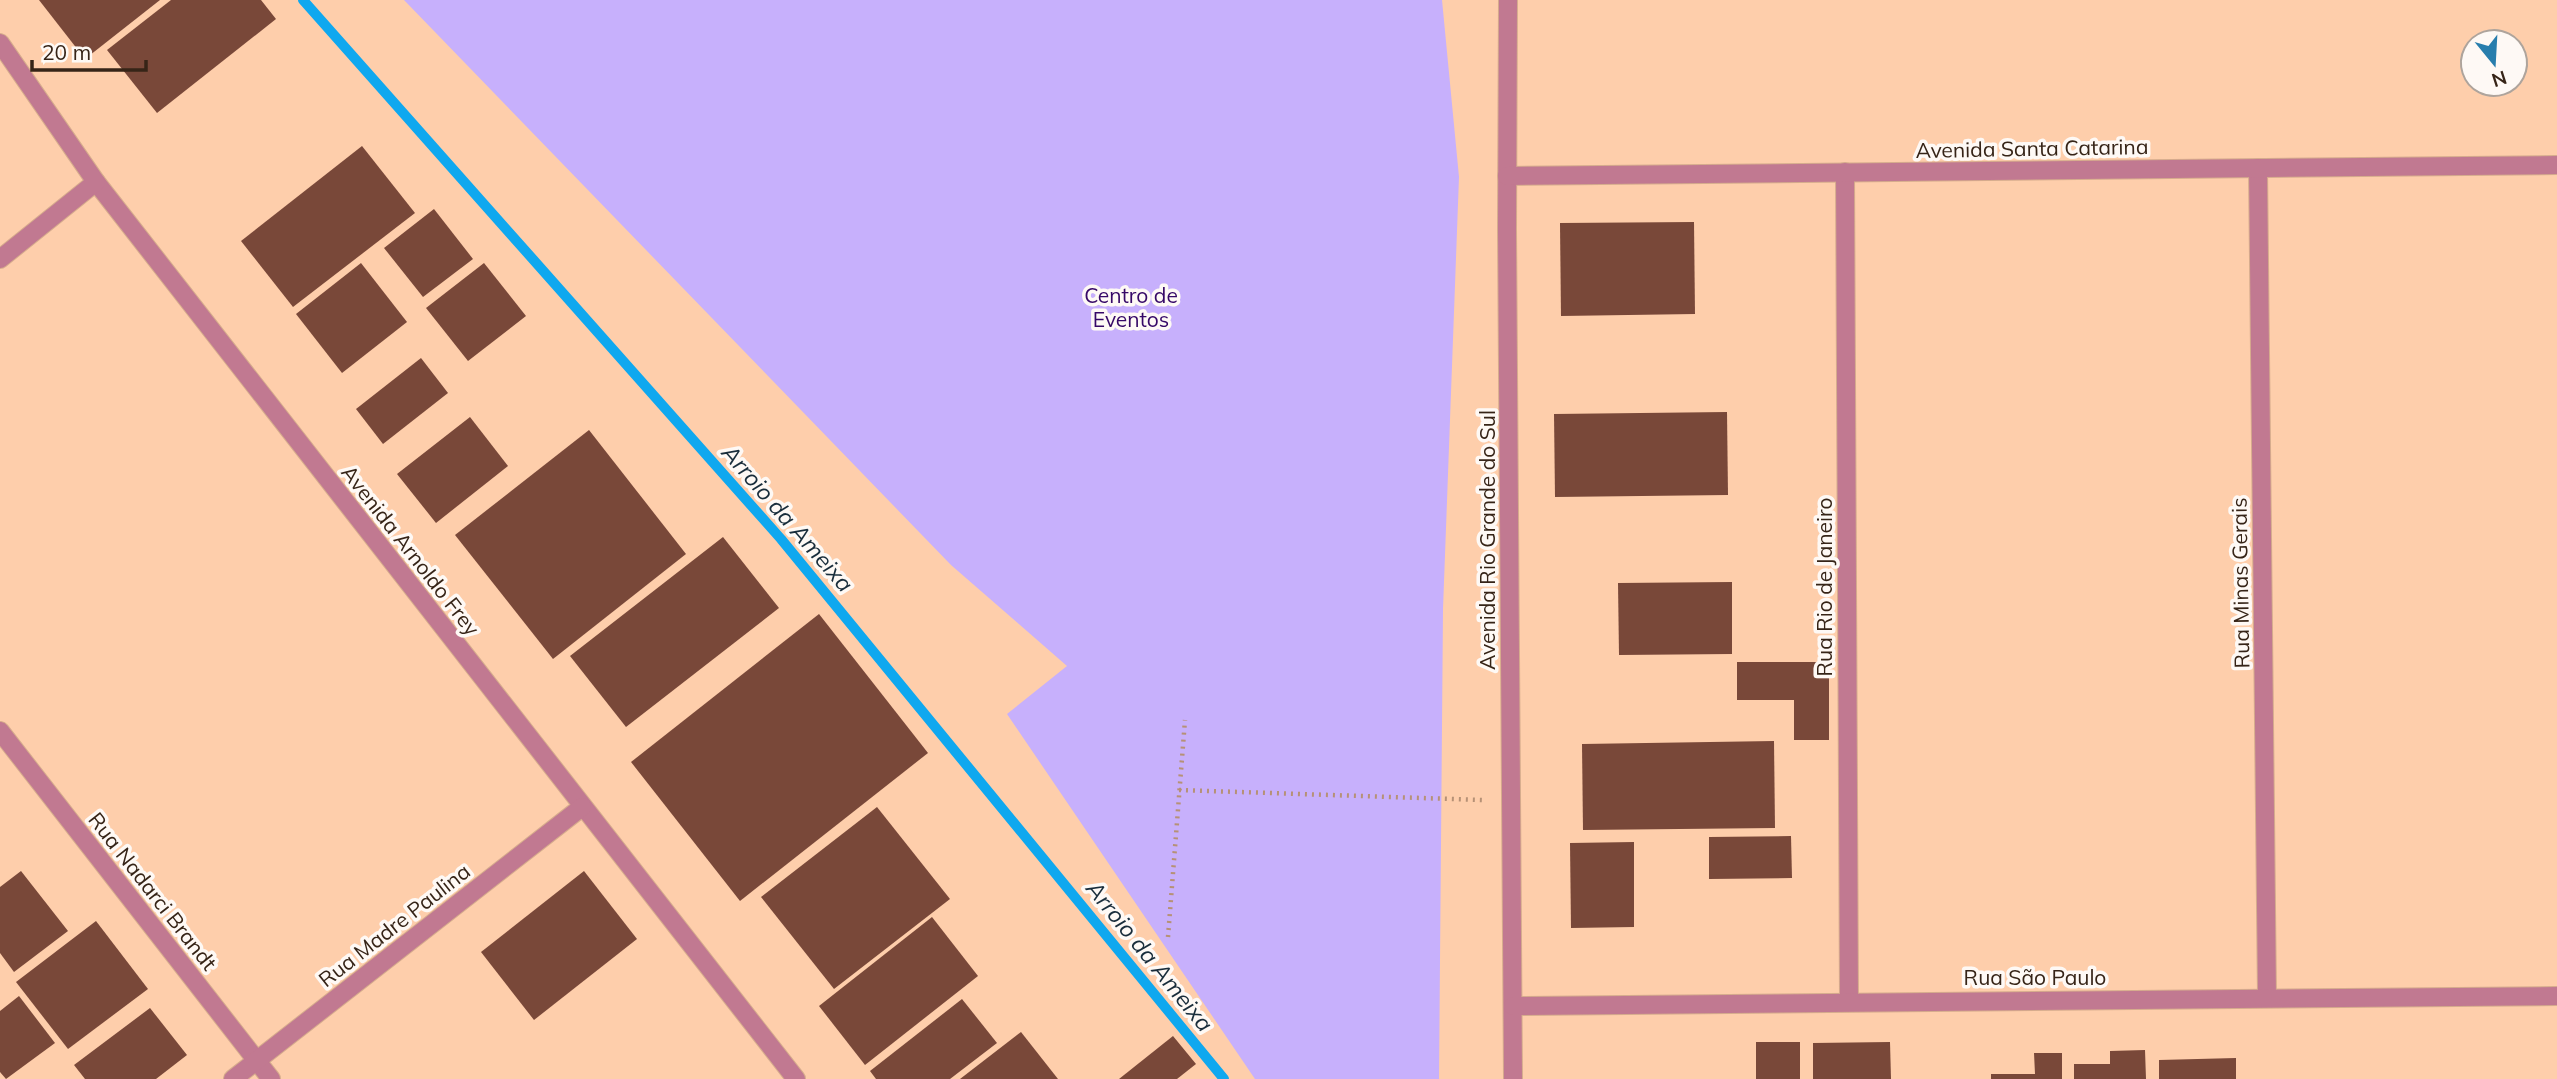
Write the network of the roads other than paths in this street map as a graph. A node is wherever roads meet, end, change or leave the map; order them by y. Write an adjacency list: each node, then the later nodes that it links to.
1 (1508, 0): 6 (street, Avenida Rio Grande do Sul)
2 (0, 43): 7 (street, Avenida Arnoldo Frey)
3 (2557, 165): 4 (street, Avenida Santa Catarina)
4 (2258, 168): 5 (street, Avenida Santa Catarina); 12 (street, Rua Minas Gerais)
5 (1845, 172): 6 (street, Avenida Santa Catarina); 13 (street, Rua Rio de Janeiro)
6 (1507, 176): 14 (street, Avenida Rio Grande do Sul)
7 (96, 183): 8 (street); 10 (street, Avenida Arnoldo Frey)
8 (0, 259)
9 (0, 731): 15 (street, Rua Nadarci Brandt)
10 (582, 807): 15 (street, Rua Madre Paulina); 18 (street, Avenida Arnoldo Frey)
11 (2557, 996): 12 (street, Rua São Paulo)
12 (2267, 998): 13 (street, Rua São Paulo)
13 (1849, 1001): 14 (street, Rua São Paulo)
14 (1513, 1006): 19 (street, Avenida Rio Grande do Sul)
15 (257, 1061): 16 (street, Rua Madre Paulina); 17 (street, Rua Nadarci Brandt)
16 (233, 1079)
17 (271, 1079)
18 (796, 1079)
19 (1513, 1079)

